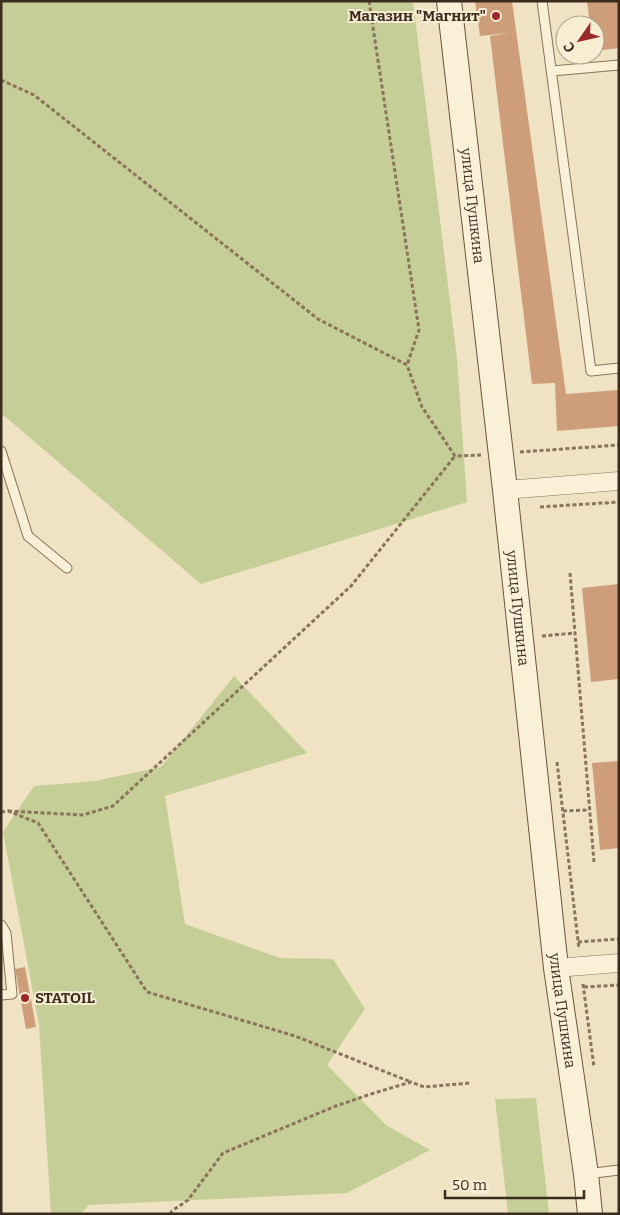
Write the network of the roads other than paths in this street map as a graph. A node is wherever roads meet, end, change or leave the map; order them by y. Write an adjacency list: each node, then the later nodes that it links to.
1 (449, 1): 8 (street, улица Пушкина)
2 (542, 1): 4 (lane)
3 (619, 65): 4 (lane)
4 (552, 71): 5 (lane)
5 (619, 368)
6 (1, 451): 9 (lane)
7 (619, 481): 8 (street)
8 (505, 490): 12 (street, улица Пушкина)
9 (66, 568)
10 (3, 930): 13 (lane)
11 (619, 964): 12 (street)
12 (556, 968): 15 (street, улица Пушкина)
13 (1, 995)
14 (619, 1170): 15 (lane)
15 (586, 1174): 16 (street, улица Пушкина)
16 (590, 1214)

